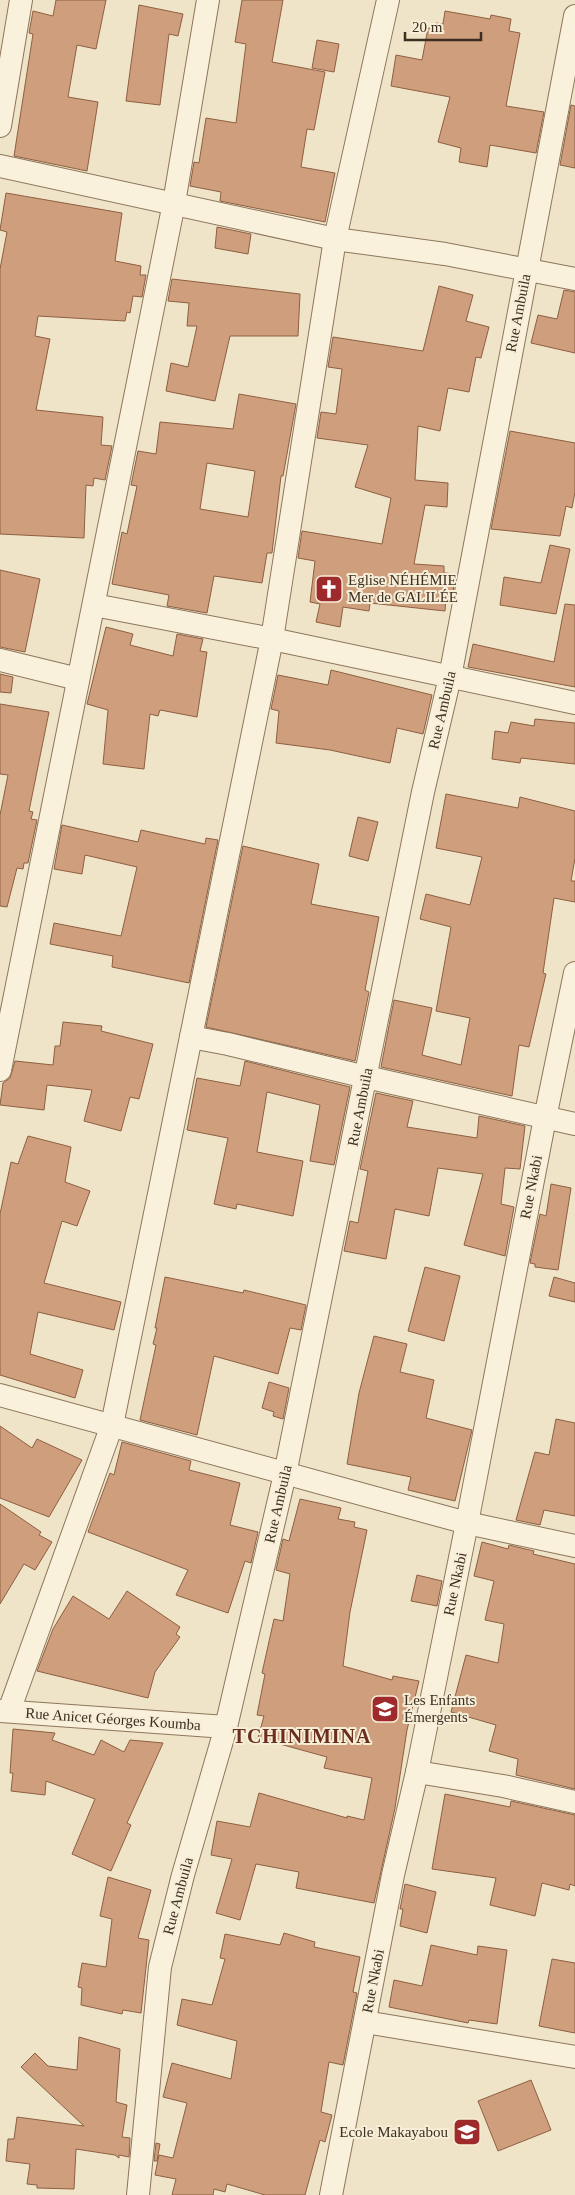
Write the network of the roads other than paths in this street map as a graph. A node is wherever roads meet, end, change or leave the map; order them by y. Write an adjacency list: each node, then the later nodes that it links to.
1 (21, 0): 5 (street)
2 (208, 0): 7 (street)
3 (388, 0): 8 (street)
4 (575, 16): 9 (street, Rue Ambuila)
5 (0, 126)
6 (0, 166): 7 (street)
7 (174, 203): 8 (street); 11 (street)
8 (335, 239): 9 (street); 12 (street)
9 (527, 268): 10 (street); 14 (street, Rue Ambuila)
10 (575, 279)
11 (94, 605): 12 (street); 15 (street)
12 (272, 639): 14 (street); 18 (street)
13 (0, 660): 15 (street)
14 (450, 677): 16 (street); 20 (street, Rue Ambuila)
15 (78, 679): 19 (street)
16 (575, 703)
17 (575, 973): 21 (street, Rue Nkabi)
18 (191, 1037): 20 (street); 24 (street)
19 (0, 1070)
20 (366, 1077): 21 (street); 25 (street, Rue Ambuila)
21 (544, 1118): 22 (street); 26 (street, Rue Nkabi)
22 (575, 1124)
23 (0, 1395): 24 (street)
24 (112, 1425): 25 (street); 28 (street)
25 (285, 1474): 26 (street); 29 (street, Rue Ambuila)
26 (467, 1523): 27 (street); 30 (street, Rue Nkabi)
27 (575, 1546)
28 (5, 1711): 29 (street, Rue Anicet Géorges Koumba)
29 (226, 1727): 34 (street, Rue Ambuila)
30 (417, 1772): 31 (street); 32 (street, Rue Nkabi)
31 (575, 1802)
32 (365, 2022): 33 (street); 35 (street, Rue Nkabi)
33 (575, 2057)
34 (138, 2195)
35 (331, 2195)

